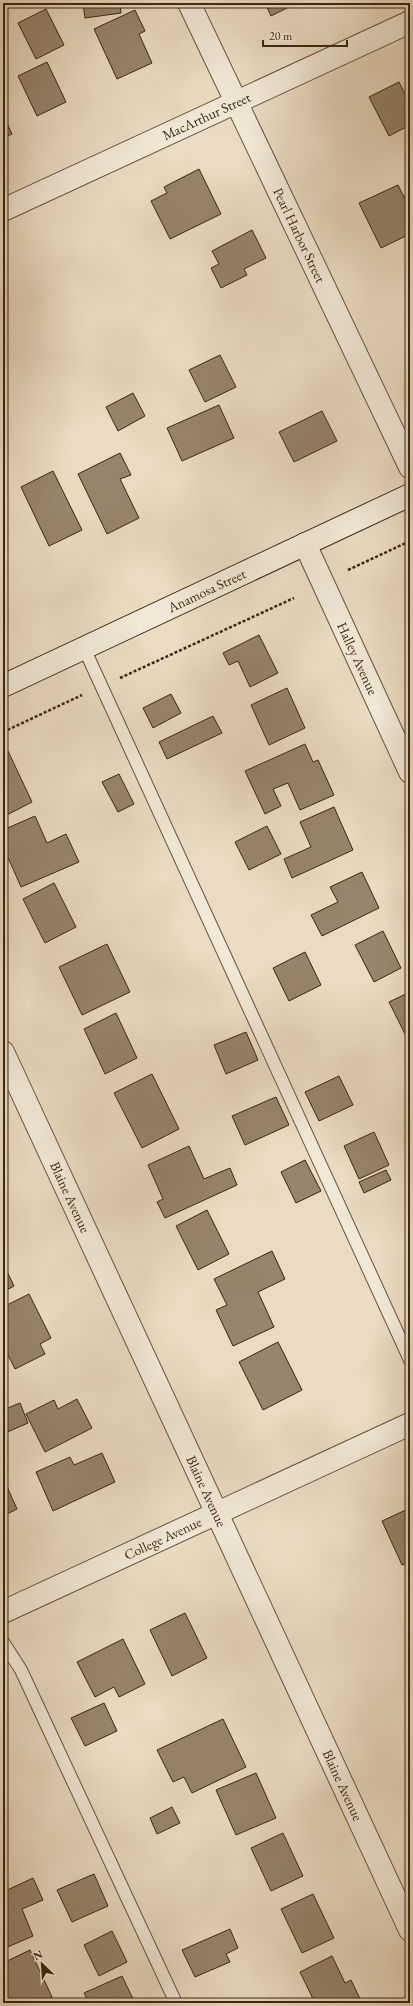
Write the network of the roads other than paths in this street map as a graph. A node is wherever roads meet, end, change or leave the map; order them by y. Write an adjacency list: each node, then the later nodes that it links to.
1 (189, 3): 3 (street, Pearl Harbor Street)
2 (410, 22): 3 (street, MacArthur Street)
3 (236, 102): 4 (street, MacArthur Street); 5 (street, Pearl Harbor Street)
4 (3, 210)
5 (410, 467)
6 (410, 495): 7 (street, Anamosa Street)
7 (305, 544): 8 (street, Anamosa Street); 10 (street, Halley Avenue)
8 (84, 648): 9 (street, Anamosa Street); 12 (lane)
9 (3, 686)
10 (410, 772)
11 (3, 1052): 14 (street, Blaine Avenue)
12 (410, 1360)
13 (410, 1424): 14 (street, College Avenue)
14 (218, 1514): 15 (street, College Avenue); 17 (street, Blaine Avenue)
15 (3, 1612)
16 (3, 1642): 18 (lane)
17 (410, 1930)
18 (176, 2003)

